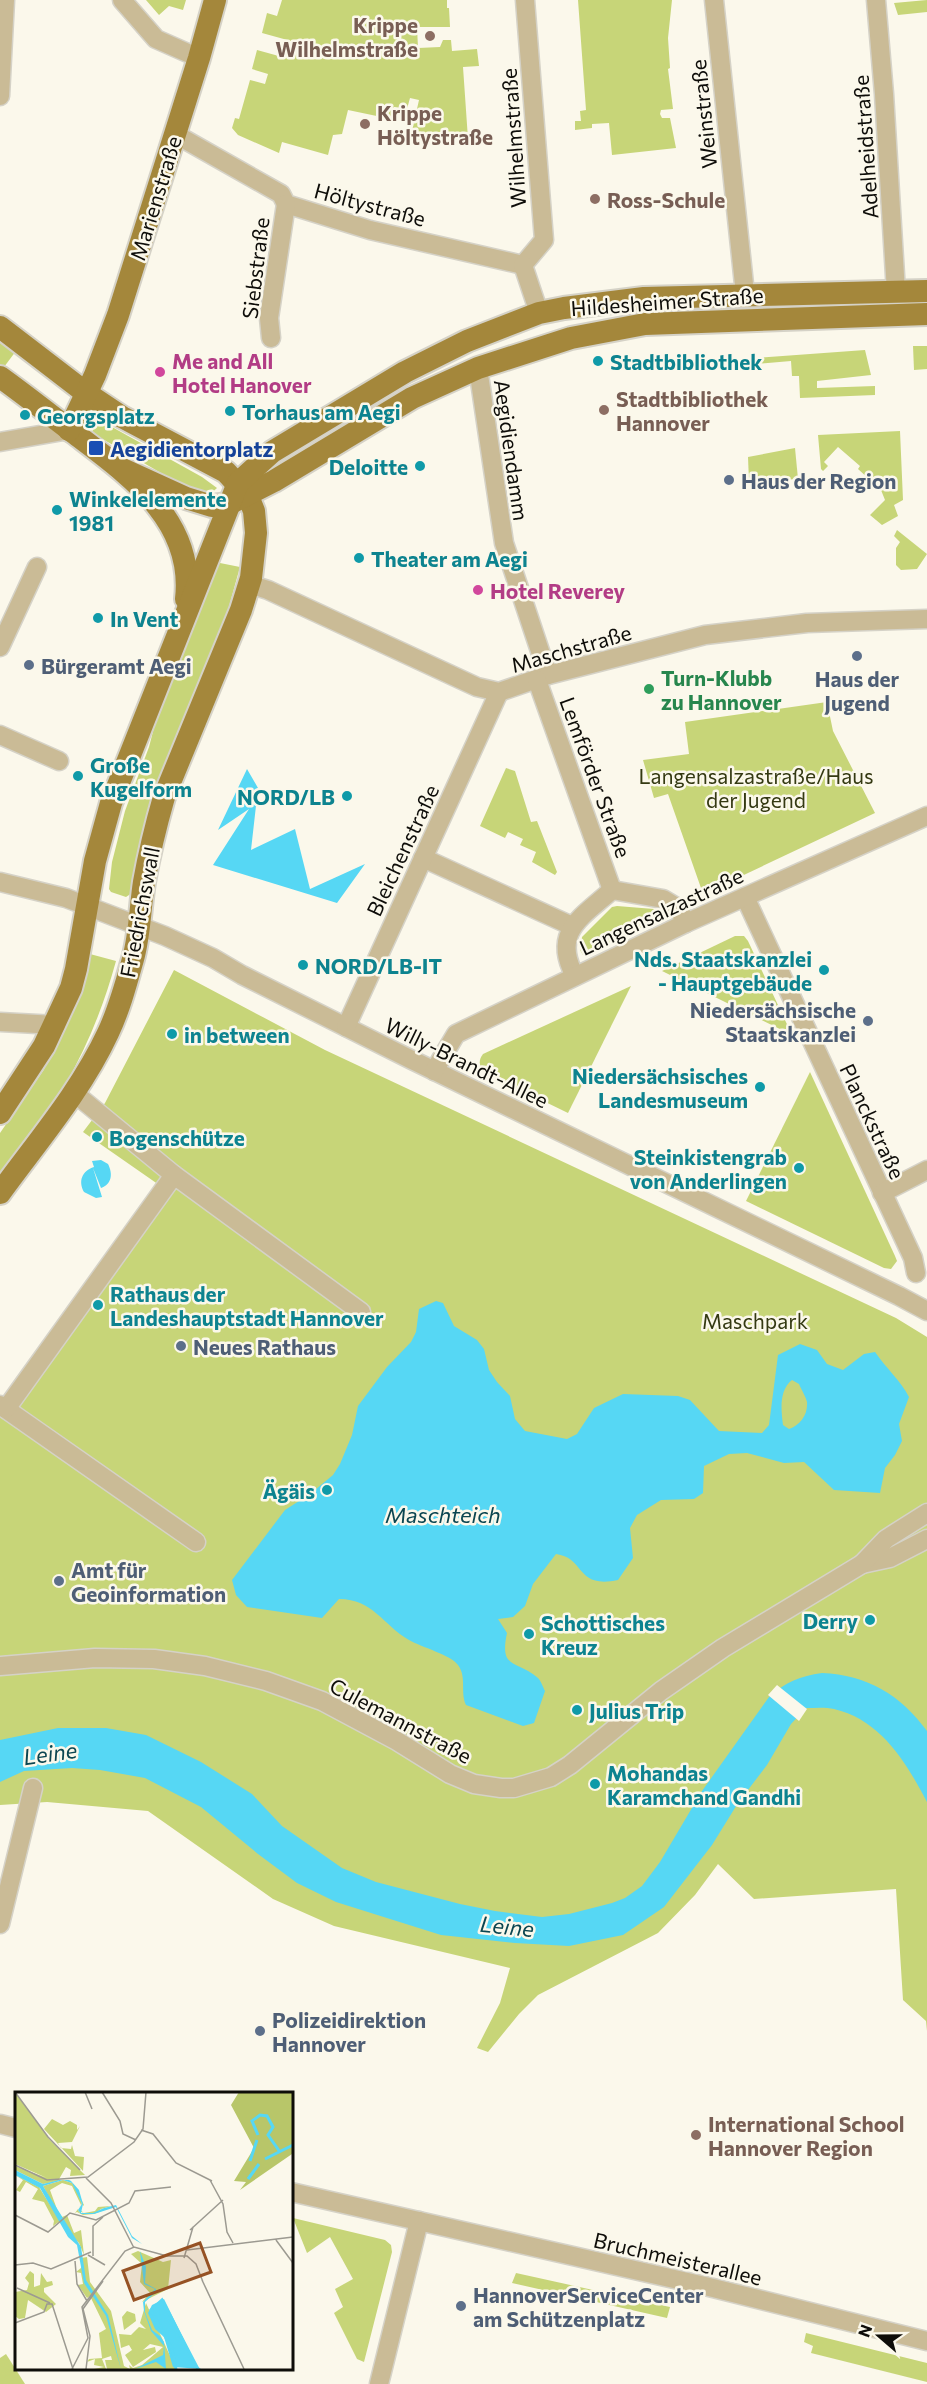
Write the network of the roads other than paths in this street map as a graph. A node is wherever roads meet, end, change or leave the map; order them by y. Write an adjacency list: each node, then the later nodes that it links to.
1 (5, 0): 8 (street)
2 (122, 0): 7 (street)
3 (215, 0): 7 (main road, Marienstraße)
4 (525, 0): 11 (street, Wilhelmstraße)
5 (714, 0): 14 (street, Weinstraße)
6 (876, 0): 12 (street, Adelheidstraße)
7 (199, 58): 9 (main road, Marienstraße)
8 (0, 96)
9 (175, 134): 10 (street, Höltystraße); 21 (main road, Marienstraße)
10 (286, 204): 11 (street, Höltystraße); 18 (street, Siebstraße)
11 (523, 265): 15 (street)
12 (896, 291): 13 (main road, Hildesheimer Straße); 14 (main road, Hildesheimer Straße)
13 (927, 291)
14 (745, 294): 15 (main road, Hildesheimer Straße)
15 (539, 313): 25 (main road, Hildesheimer Straße)
16 (927, 314): 19 (main road, Hildesheimer Straße)
17 (0, 327): 21 (main road)
18 (271, 338)
19 (478, 368): 25 (main road, Hildesheimer Straße); 31 (street, Aegidiendamm)
20 (0, 377): 22 (main road)
21 (86, 393): 22 (main road); 25 (main road)
22 (69, 430): 23 (street); 24 (main road)
23 (0, 442)
24 (118, 467): 25 (main road); 28 (main road)
25 (239, 494): 27 (main road); 28 (main road)
26 (37, 567): 30 (street)
27 (249, 584): 32 (street, Maschstraße); 42 (main road, Friedrichswall)
28 (184, 615): 40 (main road)
29 (927, 619): 31 (street, Maschstraße)
30 (0, 647)
31 (543, 678): 32 (street, Maschstraße); 38 (street, Lemförder Straße)
32 (499, 692): 36 (street, Bleichenstraße)
33 (0, 735): 34 (street)
34 (59, 760)
35 (927, 816): 39 (street, Langensalzastraße)
36 (423, 858): 43 (street); 47 (street, Bleichenstraße)
37 (0, 882): 40 (street, Willy-Brandt-Allee)
38 (612, 890): 41 (street, Lemförder Straße); 43 (street, Lemförder Straße)
39 (745, 897): 41 (street, Langensalzastraße); 53 (street, Planckstraße)
40 (87, 906): 42 (street, Willy-Brandt-Allee); 46 (main road)
41 (686, 923): 44 (street, Langensalzastraße)
42 (139, 926): 47 (street, Willy-Brandt-Allee); 49 (main road, Friedrichswall)
43 (572, 926): 44 (street)
44 (575, 976): 48 (street, Langensalzastraße)
45 (0, 1022): 46 (street)
46 (56, 1025): 50 (main road)
47 (346, 1028): 48 (street, Willy-Brandt-Allee)
48 (434, 1071): 56 (street, Willy-Brandt-Allee)
49 (73, 1092): 52 (street); 54 (main road, Friedrichswall)
50 (0, 1113)
51 (927, 1170): 53 (street)
52 (174, 1175): 58 (street); 59 (street)
53 (882, 1192): 55 (street, Planckstraße)
54 (0, 1193)
55 (921, 1275): 56 (street, Planckstraße)
56 (899, 1296): 57 (street, Willy-Brandt-Allee)
57 (927, 1311)
58 (362, 1312)
59 (3, 1407): 62 (street)
60 (927, 1513): 63 (street, Culemannstraße)
61 (927, 1539): 63 (street, Culemannstraße)
62 (196, 1542)
63 (862, 1564): 64 (street, Culemannstraße)
64 (0, 1666)
65 (33, 1788): 66 (street)
66 (0, 1924)
67 (0, 2124): 68 (street)
68 (15, 2128)
69 (292, 2192): 70 (street, Bruchmeisterallee)
70 (419, 2221): 71 (street, Bruchmeisterallee); 72 (street)
71 (927, 2341)
72 (378, 2384)

